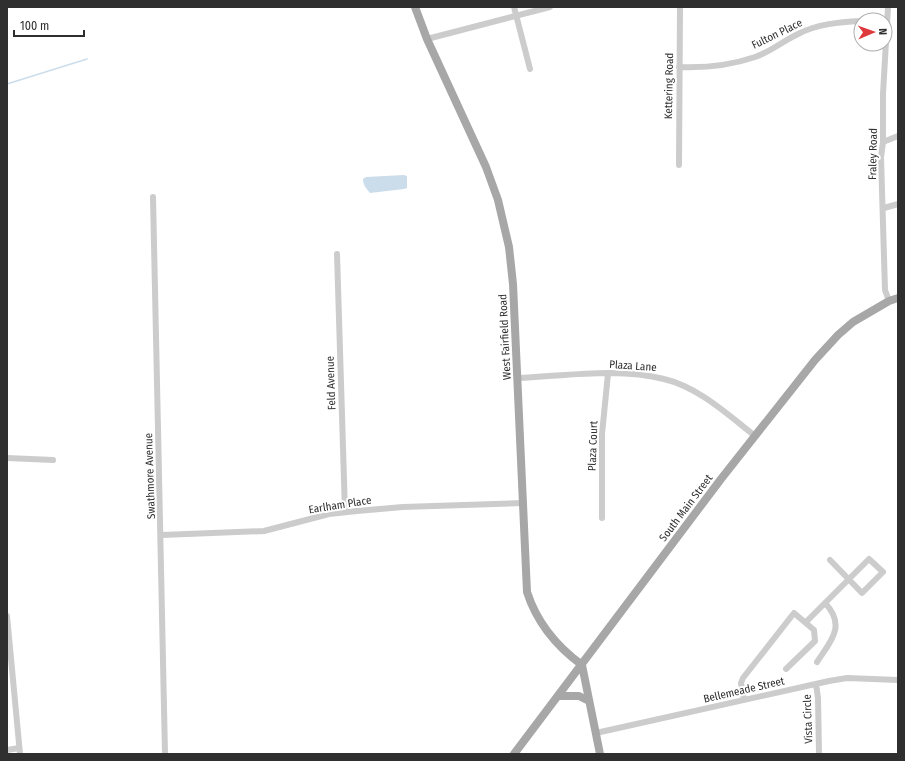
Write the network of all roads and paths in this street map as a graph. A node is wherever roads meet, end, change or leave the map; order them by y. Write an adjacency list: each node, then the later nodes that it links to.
1 (415, 7): 7 (main road, West Fairfield Road)
2 (514, 7): 5 (street)
3 (550, 7): 5 (street)
4 (680, 7): 9 (street, Kettering Road)
5 (516, 16): 7 (street); 10 (street)
6 (853, 22): 9 (street, Fulton Place)
7 (427, 39): 21 (main road, West Fairfield Road)
8 (885, 52): 12 (street, Fraley Road)
9 (679, 67): 13 (street, Kettering Road)
10 (530, 68)
11 (898, 136): 12 (street)
12 (883, 142): 16 (street, Fraley Road)
13 (679, 165)
14 (153, 197): 28 (street, Swathmore Avenue)
15 (898, 204): 16 (street)
16 (884, 208): 19 (street, Fraley Road)
17 (337, 254): 26 (street, Feld Avenue)
18 (898, 298): 19 (main road, South Main Street)
19 (888, 301): 22 (main road, South Main Street)
20 (608, 374): 21 (street, Plaza Lane); 22 (street, Plaza Lane); 27 (street, Plaza Court)
21 (518, 378): 25 (main road, West Fairfield Road)
22 (754, 435): 36 (main road, South Main Street)
23 (7, 458): 24 (street)
24 (53, 460)
25 (522, 503): 26 (street, Earlham Place); 36 (main road, West Fairfield Road)
26 (345, 512): 28 (street, Earlham Place)
27 (602, 518)
28 (162, 535): 46 (street, Swathmore Avenue)
29 (830, 560): 30 (street)
30 (848, 579): 30 (street); 31 (street)
31 (825, 603): 33 (street); 35 (street)
32 (7, 616): 34 (street)
33 (806, 622): 37 (street); 41 (street)
34 (8, 638): 45 (street)
35 (817, 662)
36 (582, 665): 40 (main road, South Main Street); 42 (main road)
37 (786, 669)
38 (898, 680): 39 (street, Bellemeade Street)
39 (816, 684): 41 (street, Bellemeade Street); 49 (street, Vista Circle)
40 (558, 696): 42 (main road); 47 (main road, South Main Street)
41 (744, 700): 43 (street, Bellemeade Street)
42 (589, 701): 43 (main road)
43 (596, 733): 48 (main road)
44 (7, 750): 45 (street)
45 (20, 751)
46 (166, 754)
47 (514, 754)
48 (600, 754)
49 (818, 754)

